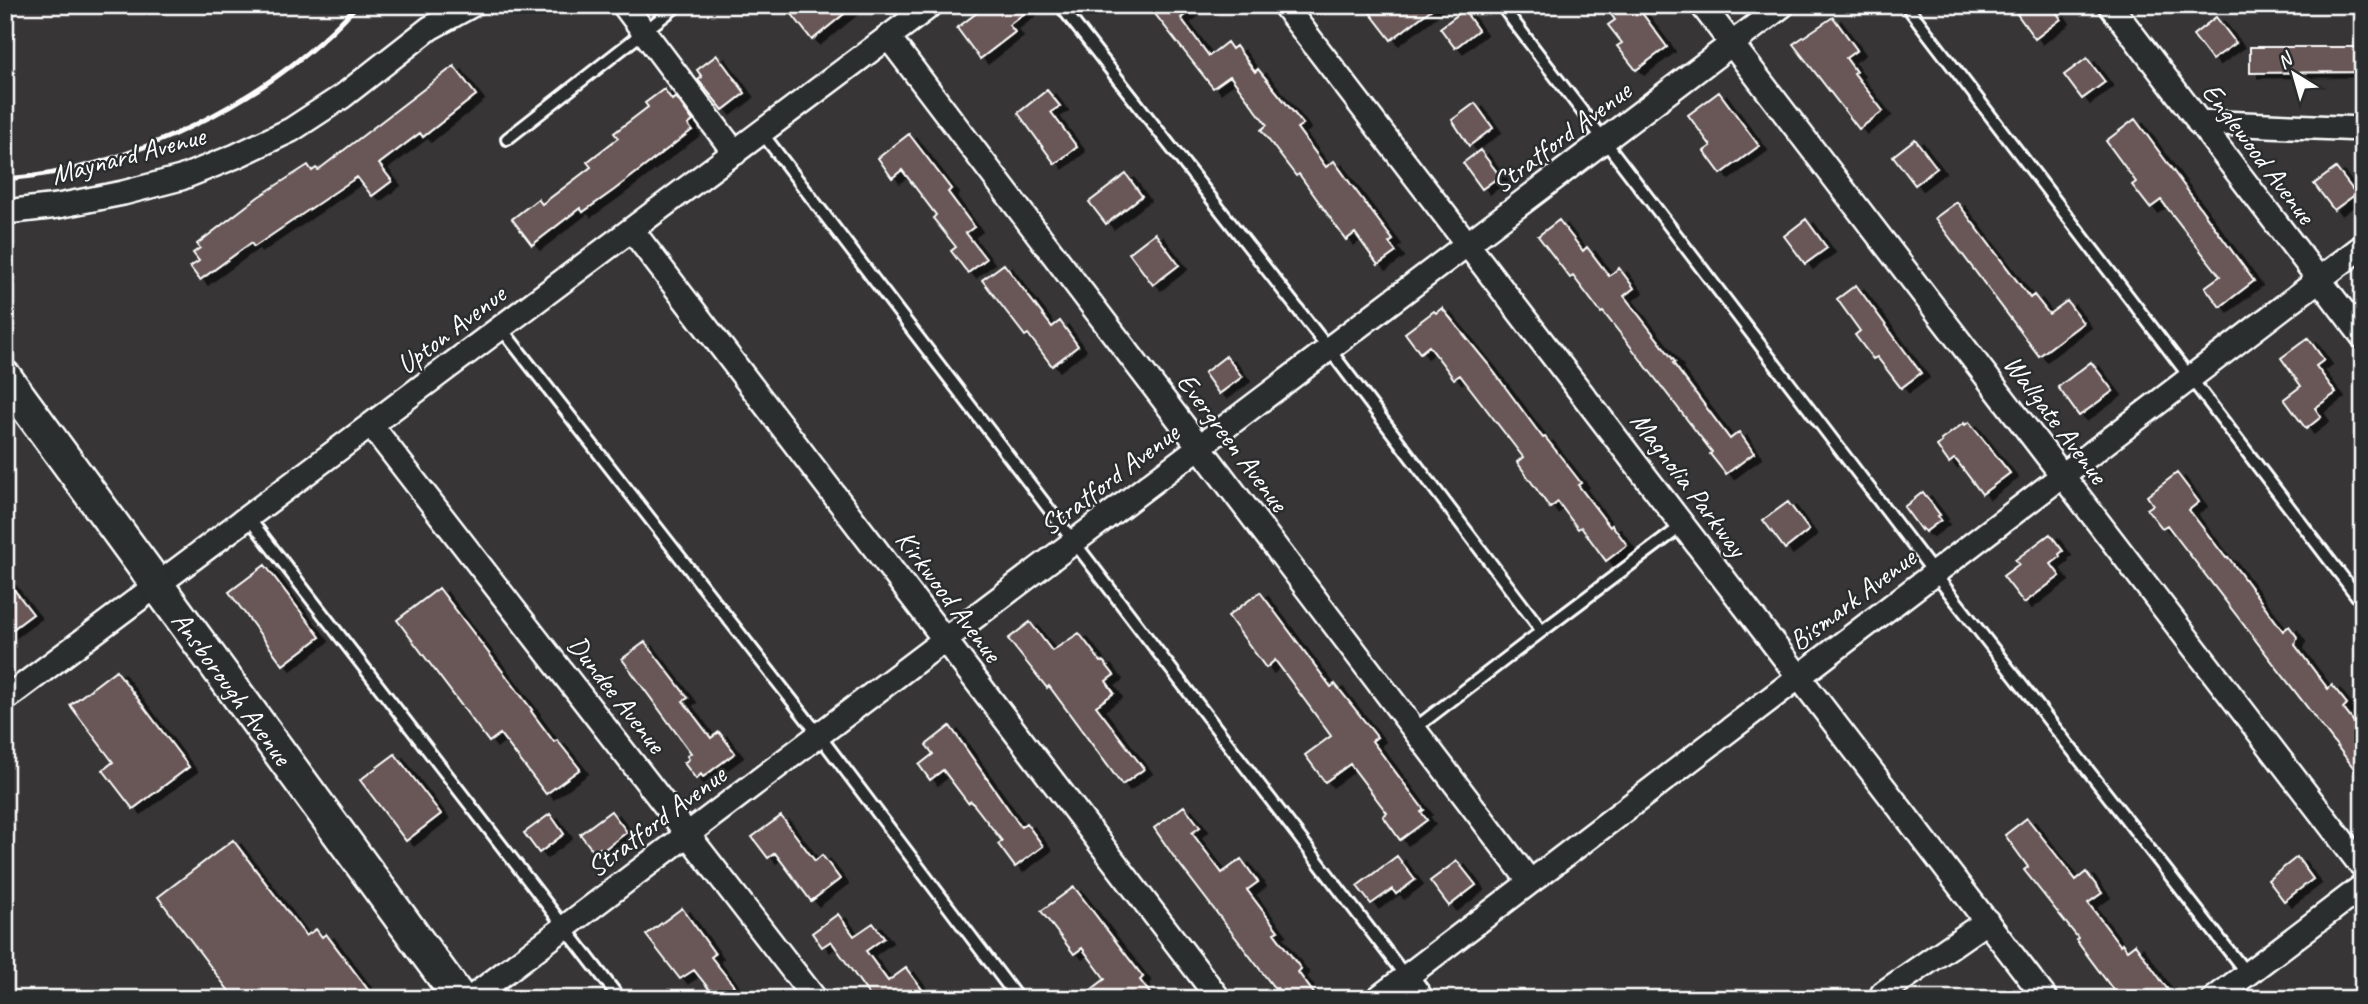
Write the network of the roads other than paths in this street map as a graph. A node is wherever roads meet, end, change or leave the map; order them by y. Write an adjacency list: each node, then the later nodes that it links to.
1 (472, 5): 21 (street, Maynard Avenue)
2 (624, 5): 12 (street)
3 (678, 5): 12 (lane)
4 (931, 5): 13 (street, Upton Avenue)
5 (1060, 5): 28 (lane)
6 (1284, 5): 23 (street, Magnolia Parkway)
7 (1502, 5): 19 (lane)
8 (1702, 5): 14 (street, Wallgate Avenue)
9 (1783, 5): 14 (street, Stratford Avenue)
10 (1906, 5): 30 (lane)
11 (2110, 5): 15 (street, Englewood Avenue)
12 (643, 31): 18 (lane); 20 (street)
13 (889, 38): 17 (street, Upton Avenue); 32 (street, Evergreen Avenue)
14 (1732, 45): 19 (street, Stratford Avenue); 33 (street, Wallgate Avenue)
15 (2198, 122): 16 (street); 25 (street, Englewood Avenue)
16 (2363, 129)
17 (762, 133): 20 (street, Upton Avenue); 36 (lane)
18 (507, 139)
19 (1604, 141): 23 (street, Stratford Avenue); 37 (lane)
20 (735, 153): 22 (street, Upton Avenue)
21 (5, 212)
22 (632, 230): 26 (street, Upton Avenue); 41 (street, Kirkwood Avenue)
23 (1468, 244): 28 (street, Stratford Avenue); 35 (street, Magnolia Parkway)
24 (2363, 246): 25 (street, Bismark Avenue)
25 (2319, 279): 27 (street, Englewood Avenue); 30 (street, Bismark Avenue)
26 (501, 328): 31 (street, Upton Avenue); 45 (lane)
27 (2363, 337)
28 (1329, 349): 32 (street, Stratford Avenue); 40 (lane)
29 (5, 377): 38 (main road, Ansborough Avenue)
30 (2190, 377): 33 (street, Bismark Avenue); 39 (lane)
31 (372, 425): 34 (street, Upton Avenue); 46 (street, Dundee Avenue)
32 (1200, 447): 36 (street, Stratford Avenue); 44 (street, Evergreen Avenue)
33 (2062, 475): 37 (street, Bismark Avenue); 47 (street, Wallgate Avenue)
34 (248, 517): 38 (street, Upton Avenue); 51 (lane)
35 (1683, 525): 40 (lane); 42 (street, Magnolia Parkway)
36 (1073, 543): 41 (street, Stratford Avenue); 53 (lane)
37 (1934, 573): 42 (street, Bismark Avenue); 52 (lane)
38 (156, 586): 43 (street, Upton Avenue); 54 (main road, Ansborough Avenue)
39 (2363, 604)
40 (1542, 631): 44 (lane)
41 (945, 639): 45 (street, Stratford Avenue); 59 (street, Kirkwood Avenue)
42 (1798, 677): 48 (street, Bismark Avenue); 50 (street, Magnolia Parkway)
43 (5, 699)
44 (1414, 729): 48 (street, Evergreen Avenue)
45 (819, 735): 46 (street, Stratford Avenue); 58 (lane)
46 (688, 834): 51 (street, Stratford Avenue); 57 (street, Dundee Avenue)
47 (2363, 868)
48 (1530, 882): 53 (street, Bismark Avenue)
49 (2363, 886): 52 (street)
50 (1987, 921): 62 (street); 63 (street, Magnolia Parkway)
51 (566, 926): 55 (street, Stratford Avenue); 56 (lane)
52 (2247, 974): 64 (street)
53 (1406, 977): 60 (street, Bismark Avenue); 61 (street)
54 (460, 999)
55 (470, 999)
56 (620, 999)
57 (815, 999)
58 (1018, 999)
59 (1219, 999)
60 (1377, 999)
61 (1423, 999)
62 (1880, 999)
63 (2046, 999)
64 (2214, 999)

